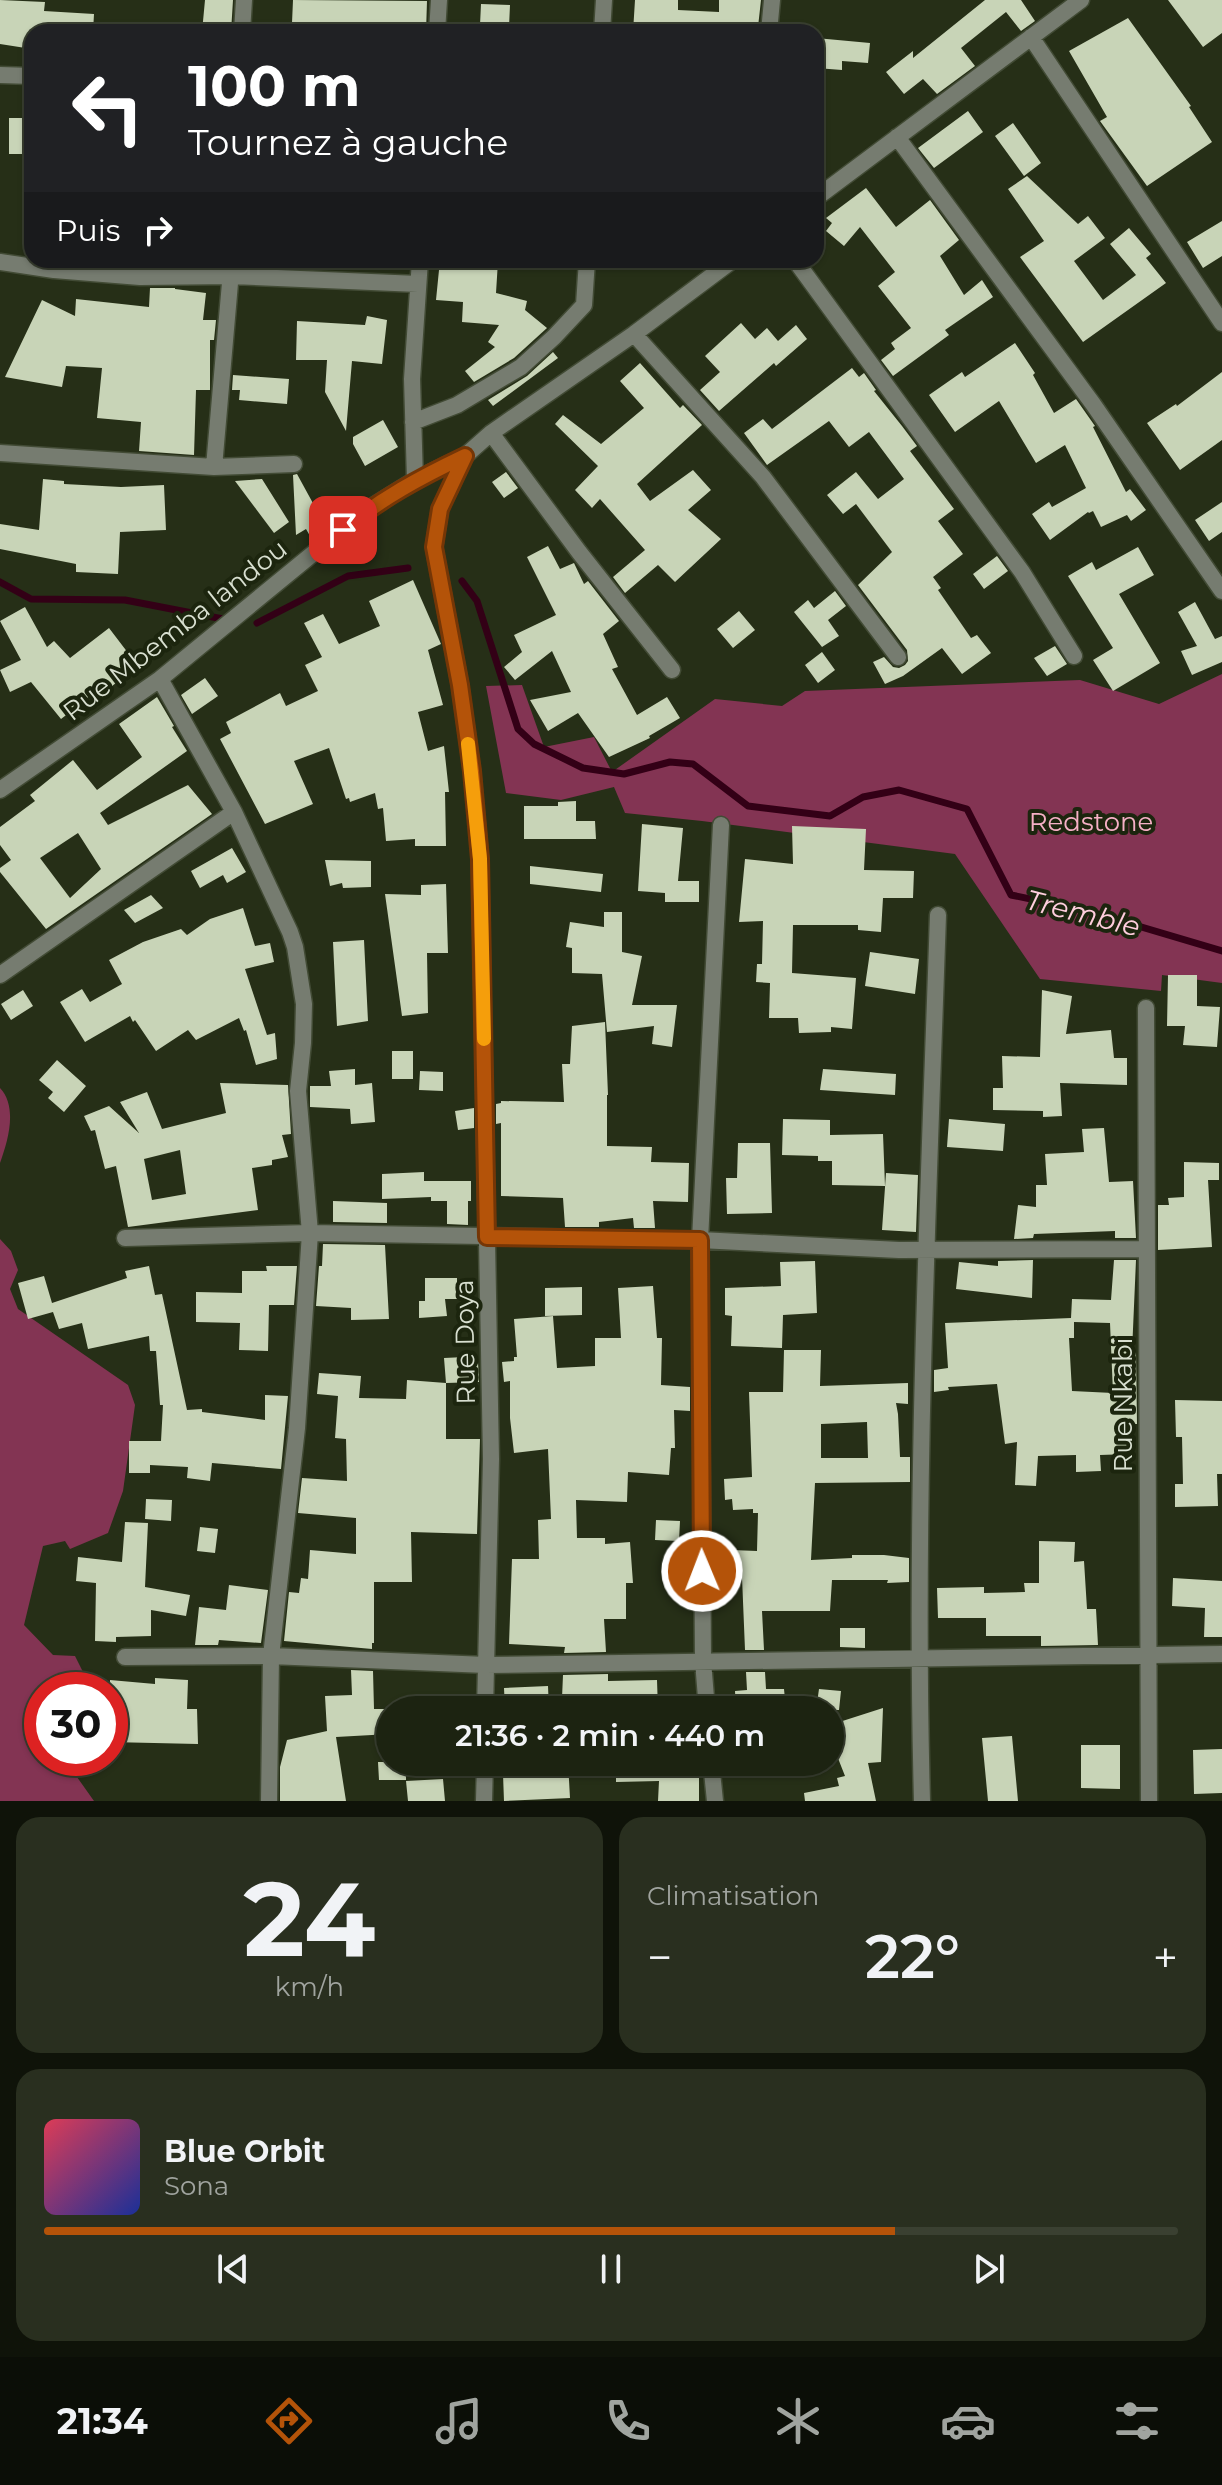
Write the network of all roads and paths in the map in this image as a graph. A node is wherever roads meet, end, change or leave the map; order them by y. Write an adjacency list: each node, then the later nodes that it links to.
1 (244, 0): 6 (street)
2 (439, 0): 7 (street)
3 (604, 0): 8 (street)
4 (772, 0): 9 (street)
5 (1081, 0): 10 (street)
6 (242, 24)
7 (438, 24)
8 (602, 24)
9 (770, 24)
10 (1031, 37): 13 (street); 24 (street)
11 (0, 75): 12 (street)
12 (24, 76)
13 (897, 137): 14 (street); 33 (street)
14 (824, 192)
15 (0, 262): 16 (street)
16 (24, 266)
17 (40, 268): 18 (street)
18 (232, 268): 23 (street); 31 (street)
19 (419, 268): 23 (street)
20 (586, 268): 26 (street)
21 (722, 268): 25 (street, Rue Mbemba landou)
22 (801, 268): 34 (street)
23 (418, 284): 26 (street)
24 (1222, 323)
25 (634, 334): 27 (street, Rue Mbemba landou); 35 (street)
26 (413, 422): 32 (street)
27 (491, 433): 29 (street, Rue Mbemba landou); 36 (street)
28 (0, 453): 31 (street)
29 (465, 456): 32 (street, Rue Mbemba landou); 45 (street, Rue Doya)
30 (294, 464): 31 (street)
31 (214, 467)
32 (415, 480): 37 (street, Rue Mbemba landou)
33 (1222, 591)
34 (1074, 656)
35 (898, 657)
36 (672, 670)
37 (160, 679): 38 (street, Rue Mbemba landou); 39 (street)
38 (0, 790)
39 (234, 812): 42 (street); 44 (street)
40 (721, 825): 47 (street)
41 (938, 915): 49 (street)
42 (0, 975)
43 (1146, 1008): 48 (street, Rue Nkabi)
44 (310, 1233): 45 (street); 46 (street); 52 (street)
45 (487, 1237): 47 (street); 56 (street, Rue Doya)
46 (125, 1238)
47 (700, 1240): 49 (street); 55 (street)
48 (1146, 1249): 49 (street); 50 (street, Rue Nkabi)
49 (927, 1250): 54 (street)
50 (1149, 1654): 51 (street); 54 (street); 65 (street, Rue Nkabi)
51 (1222, 1654)
52 (271, 1656): 53 (street); 56 (street); 61 (street)
53 (125, 1657)
54 (918, 1658): 55 (street); 64 (street)
55 (703, 1661): 56 (street); 58 (street)
56 (486, 1665): 57 (street, Rue Doya)
57 (485, 1696)
58 (706, 1696)
59 (485, 1776): 62 (street)
60 (712, 1776): 63 (street)
61 (269, 1801)
62 (484, 1801)
63 (715, 1801)
64 (922, 1801)
65 (1149, 1801)

